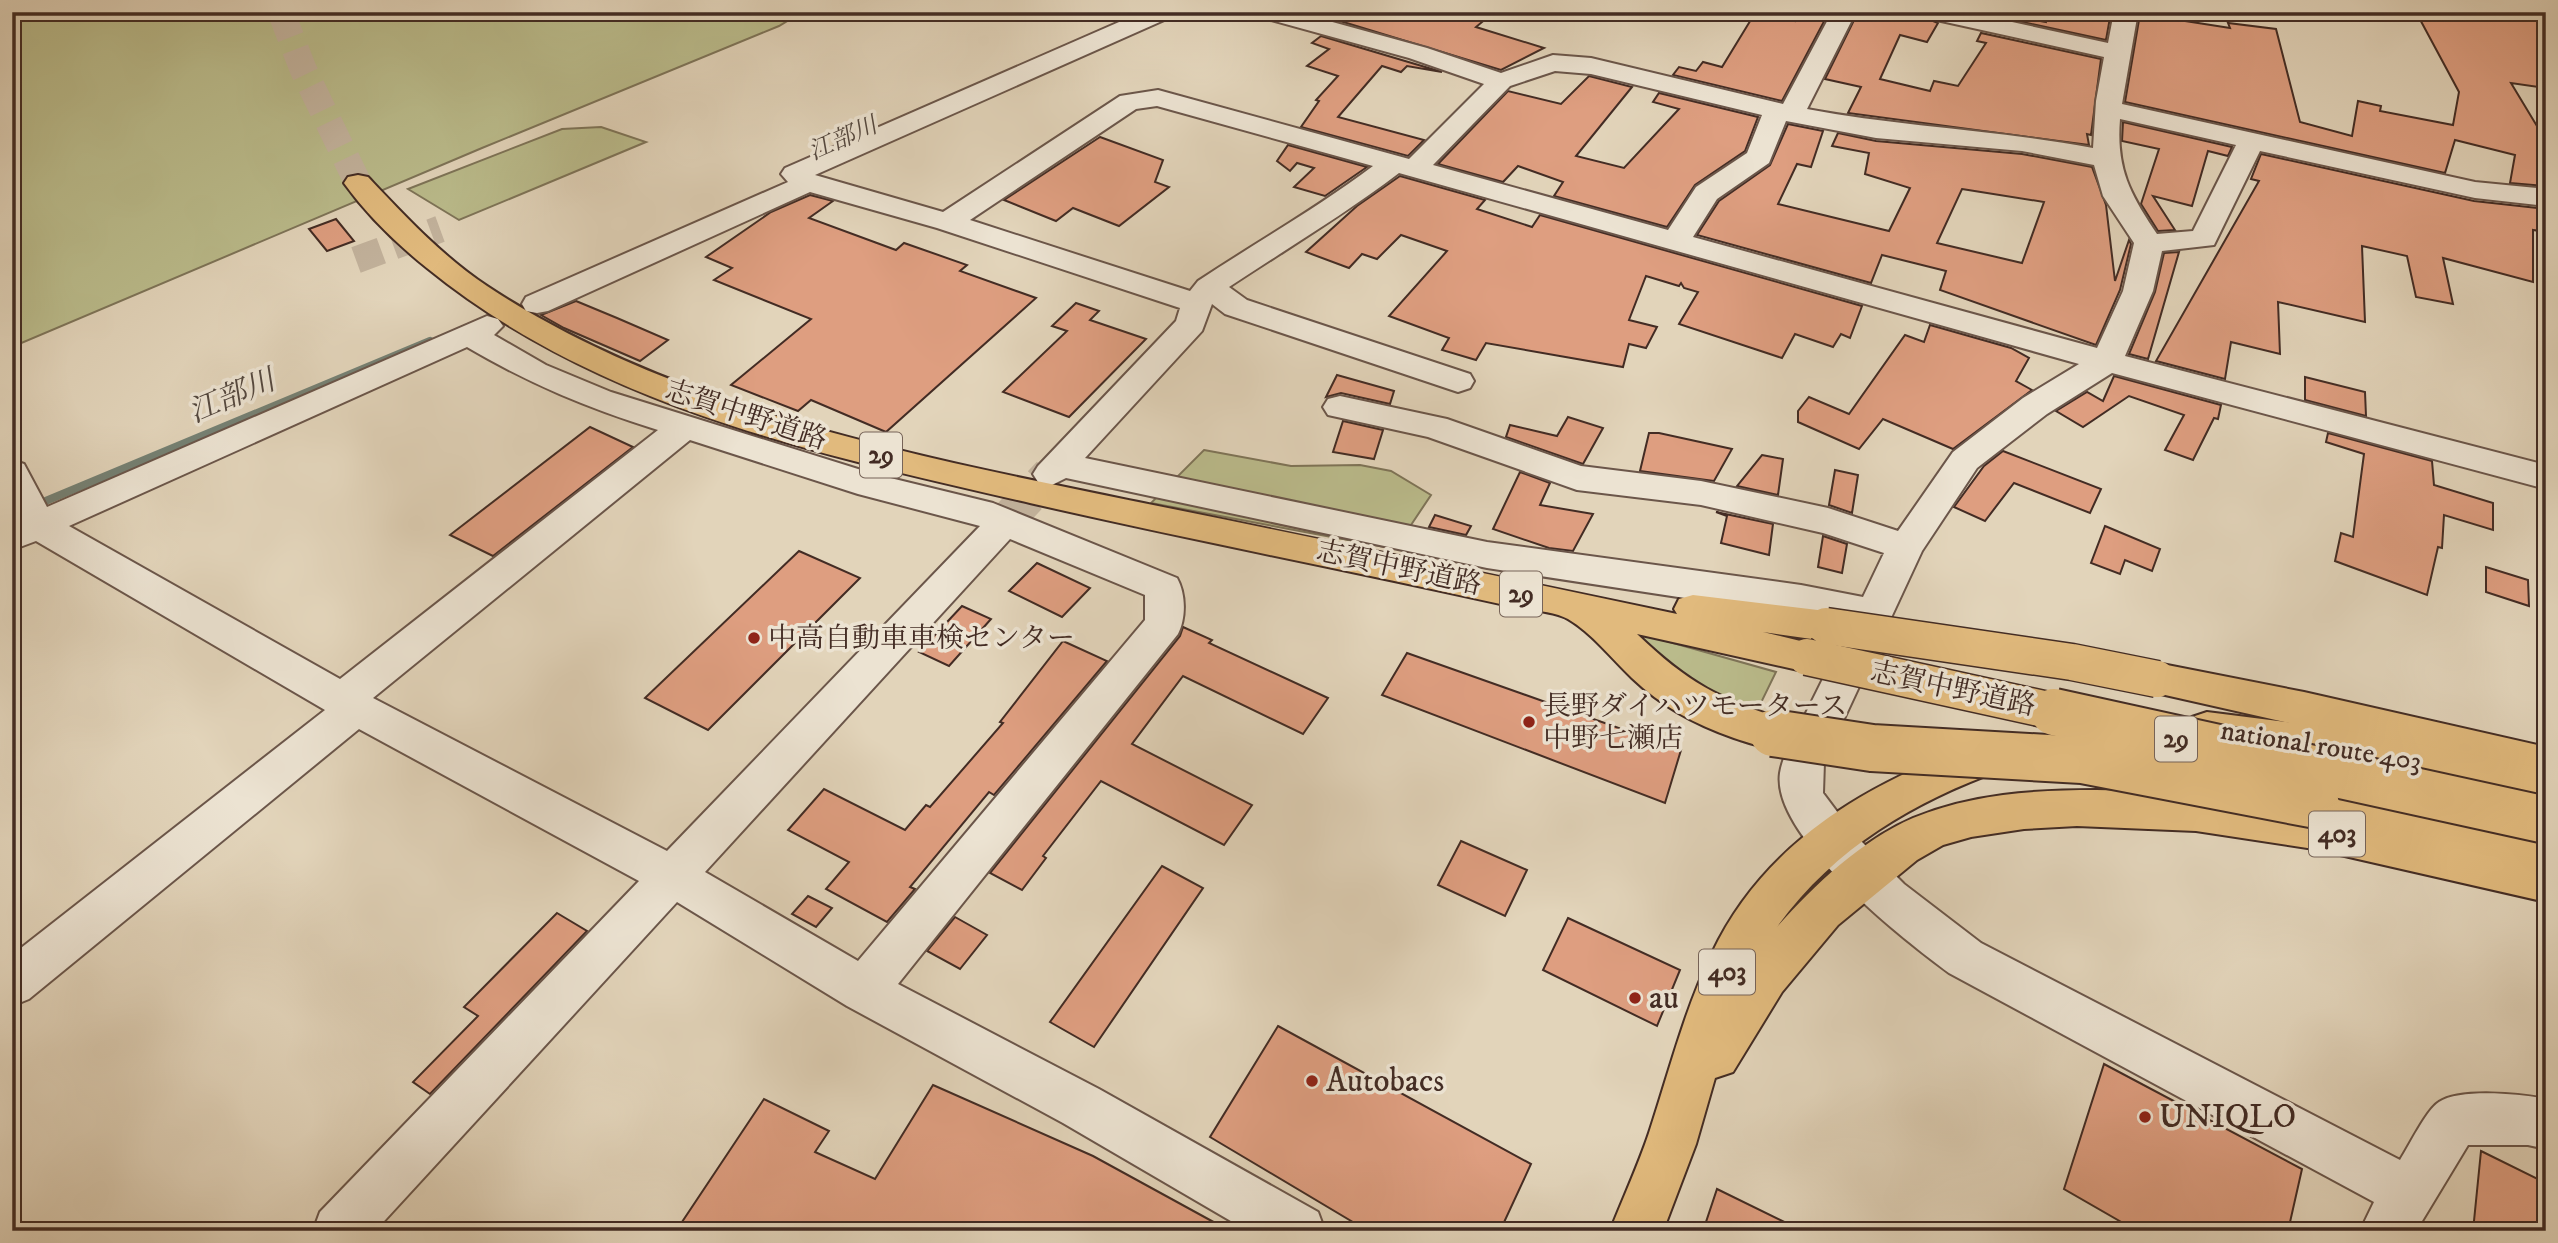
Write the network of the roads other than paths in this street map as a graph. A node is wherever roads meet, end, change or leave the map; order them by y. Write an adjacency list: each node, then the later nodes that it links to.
1 (1163, 12): 14 (street)
2 (1268, 12): 7 (street)
3 (1843, 12): 9 (street)
4 (1933, 12): 6 (street)
5 (2126, 12): 6 (street)
6 (2119, 53): 8 (street)
7 (1501, 81): 9 (street); 12 (street)
8 (2109, 109): 10 (street); 11 (street)
9 (1784, 112): 11 (street); 17 (street)
10 (2251, 142): 15 (street); 18 (street)
11 (2105, 159): 18 (street)
12 (1404, 166): 16 (street); 17 (street); 19 (street)
13 (358, 183): 30 (main road, 志賀中野道路 / 29)
14 (808, 183): 16 (street); 20 (street)
15 (2546, 198)
16 (947, 222): 19 (street)
17 (1676, 240): 21 (street)
18 (2149, 243): 21 (street)
19 (1203, 295): 22 (street); 32 (street)
20 (537, 304)
21 (2107, 361): 26 (street); 29 (street)
22 (1458, 381)
23 (1340, 407): 29 (street)
24 (683, 428): 27 (street); 28 (street); 34 (street)
25 (12, 472): 28 (street)
26 (2546, 477)
27 (1004, 523): 42 (street); 46 (street)
28 (26, 532): 34 (street)
29 (1906, 547): 32 (street)
30 (1468, 582): 31 (main road, 志賀中野道路 / 29); 33 (main road, 29)
31 (1574, 606): 33 (main road, 志賀中野道路 / 29); 41 (main road, 29, bridge)
32 (1874, 612): 40 (street)
33 (1816, 641): 36 (main road, 29, bridge); 39 (main road, 志賀中野道路 / 29, bridge)
34 (349, 704): 42 (street); 45 (street)
35 (2068, 737): 37 (main road, national route 403 / 403); 38 (main road); 40 (main road, national route 403 / 403)
36 (2546, 764)
37 (2546, 787)
38 (2126, 806): 43 (main road, national route 403 / 403); 44 (main road, national route 403 / 403)
39 (2546, 820)
40 (1831, 838): 43 (street); 48 (main road, national route 403 / 403)
41 (2546, 856)
42 (670, 875): 46 (street); 50 (street)
43 (1863, 875): 48 (main road, national route 403 / 403); 49 (street)
44 (2546, 882)
45 (12, 984)
46 (864, 990): 51 (street)
47 (2546, 1124): 49 (street)
48 (1674, 1134): 52 (main road, national route 403 / 403)
49 (2397, 1212)
50 (339, 1231)
51 (1298, 1231)
52 (1636, 1231)

